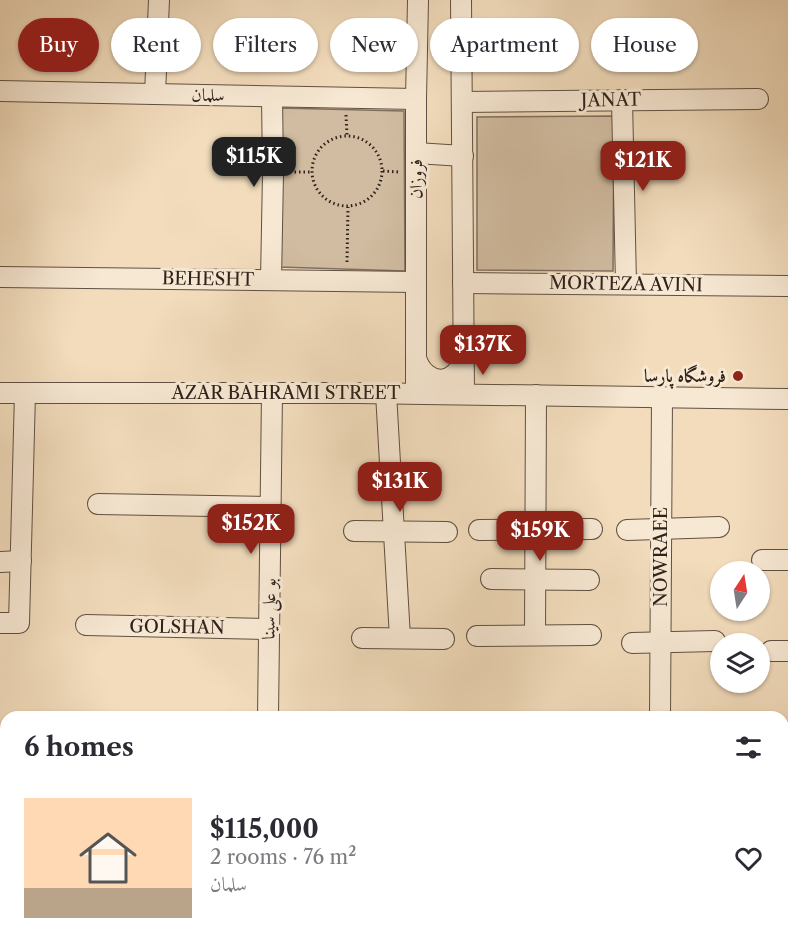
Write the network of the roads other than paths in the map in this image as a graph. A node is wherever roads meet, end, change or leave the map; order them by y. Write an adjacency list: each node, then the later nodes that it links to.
1 (159, 0): 5 (street)
2 (418, 0): 7 (street, فروزان)
3 (461, 0): 10 (street)
4 (0, 91): 5 (street, سلمان)
5 (155, 94): 6 (street, سلمان)
6 (272, 97): 7 (street, سلمان); 14 (street)
7 (416, 99): 11 (street, فروزان)
8 (758, 99): 9 (street, JANAT)
9 (622, 100): 10 (street, JANAT); 17 (street)
10 (463, 102): 12 (street)
11 (416, 153): 12 (street); 15 (street, فروزان)
12 (463, 156): 16 (street)
13 (0, 277): 14 (street, BEHESHT)
14 (271, 280): 15 (street, BEHESHT)
15 (416, 282): 20 (street, فروزان)
16 (463, 283): 17 (street, MORTEZA AVINI); 19 (street)
17 (626, 284): 18 (street, MORTEZA AVINI)
18 (788, 286)
19 (464, 357): 20 (street); 26 (street)
20 (416, 358): 25 (street, فروزان)
21 (0, 393): 22 (street, AZAR BAHRAMI STREET)
22 (26, 393): 23 (street, AZAR BAHRAMI STREET); 43 (street)
23 (272, 393): 24 (street, AZAR BAHRAMI STREET); 31 (street, بو علی سینا)
24 (386, 393): 25 (street, AZAR BAHRAMI STREET); 39 (street)
25 (417, 393): 26 (street, AZAR BAHRAMI STREET)
26 (464, 394): 27 (street, AZAR BAHRAMI STREET)
27 (536, 395): 28 (street, AZAR BAHRAMI STREET); 34 (street)
28 (662, 397): 29 (street, AZAR BAHRAMI STREET); 33 (street, NOWRAEE)
29 (788, 399)
30 (98, 504): 31 (street)
31 (270, 507): 50 (street, بو علی سینا)
32 (719, 526): 33 (street)
33 (661, 528): 37 (street); 58 (street, NOWRAEE)
34 (535, 529): 35 (street); 36 (street); 46 (street)
35 (592, 529)
36 (479, 530)
37 (627, 530)
38 (354, 531): 39 (street)
39 (394, 532): 40 (street); 55 (street)
40 (447, 532)
41 (762, 560): 42 (street)
42 (788, 560)
43 (21, 561): 44 (street); 48 (street)
44 (0, 562)
45 (491, 579): 46 (street)
46 (535, 580): 47 (street); 51 (street)
47 (589, 580)
48 (0, 623)
49 (86, 625): 50 (street, GOLSHAN)
50 (269, 629): 60 (street, بو علی سینا)
51 (535, 635): 52 (street); 53 (street)
52 (591, 635)
53 (477, 636)
54 (362, 638): 55 (street)
55 (400, 638): 56 (street)
56 (444, 639)
57 (710, 641): 58 (street)
58 (660, 642): 59 (street); 61 (street, NOWRAEE)
59 (632, 643)
60 (268, 711)
61 (660, 711)

